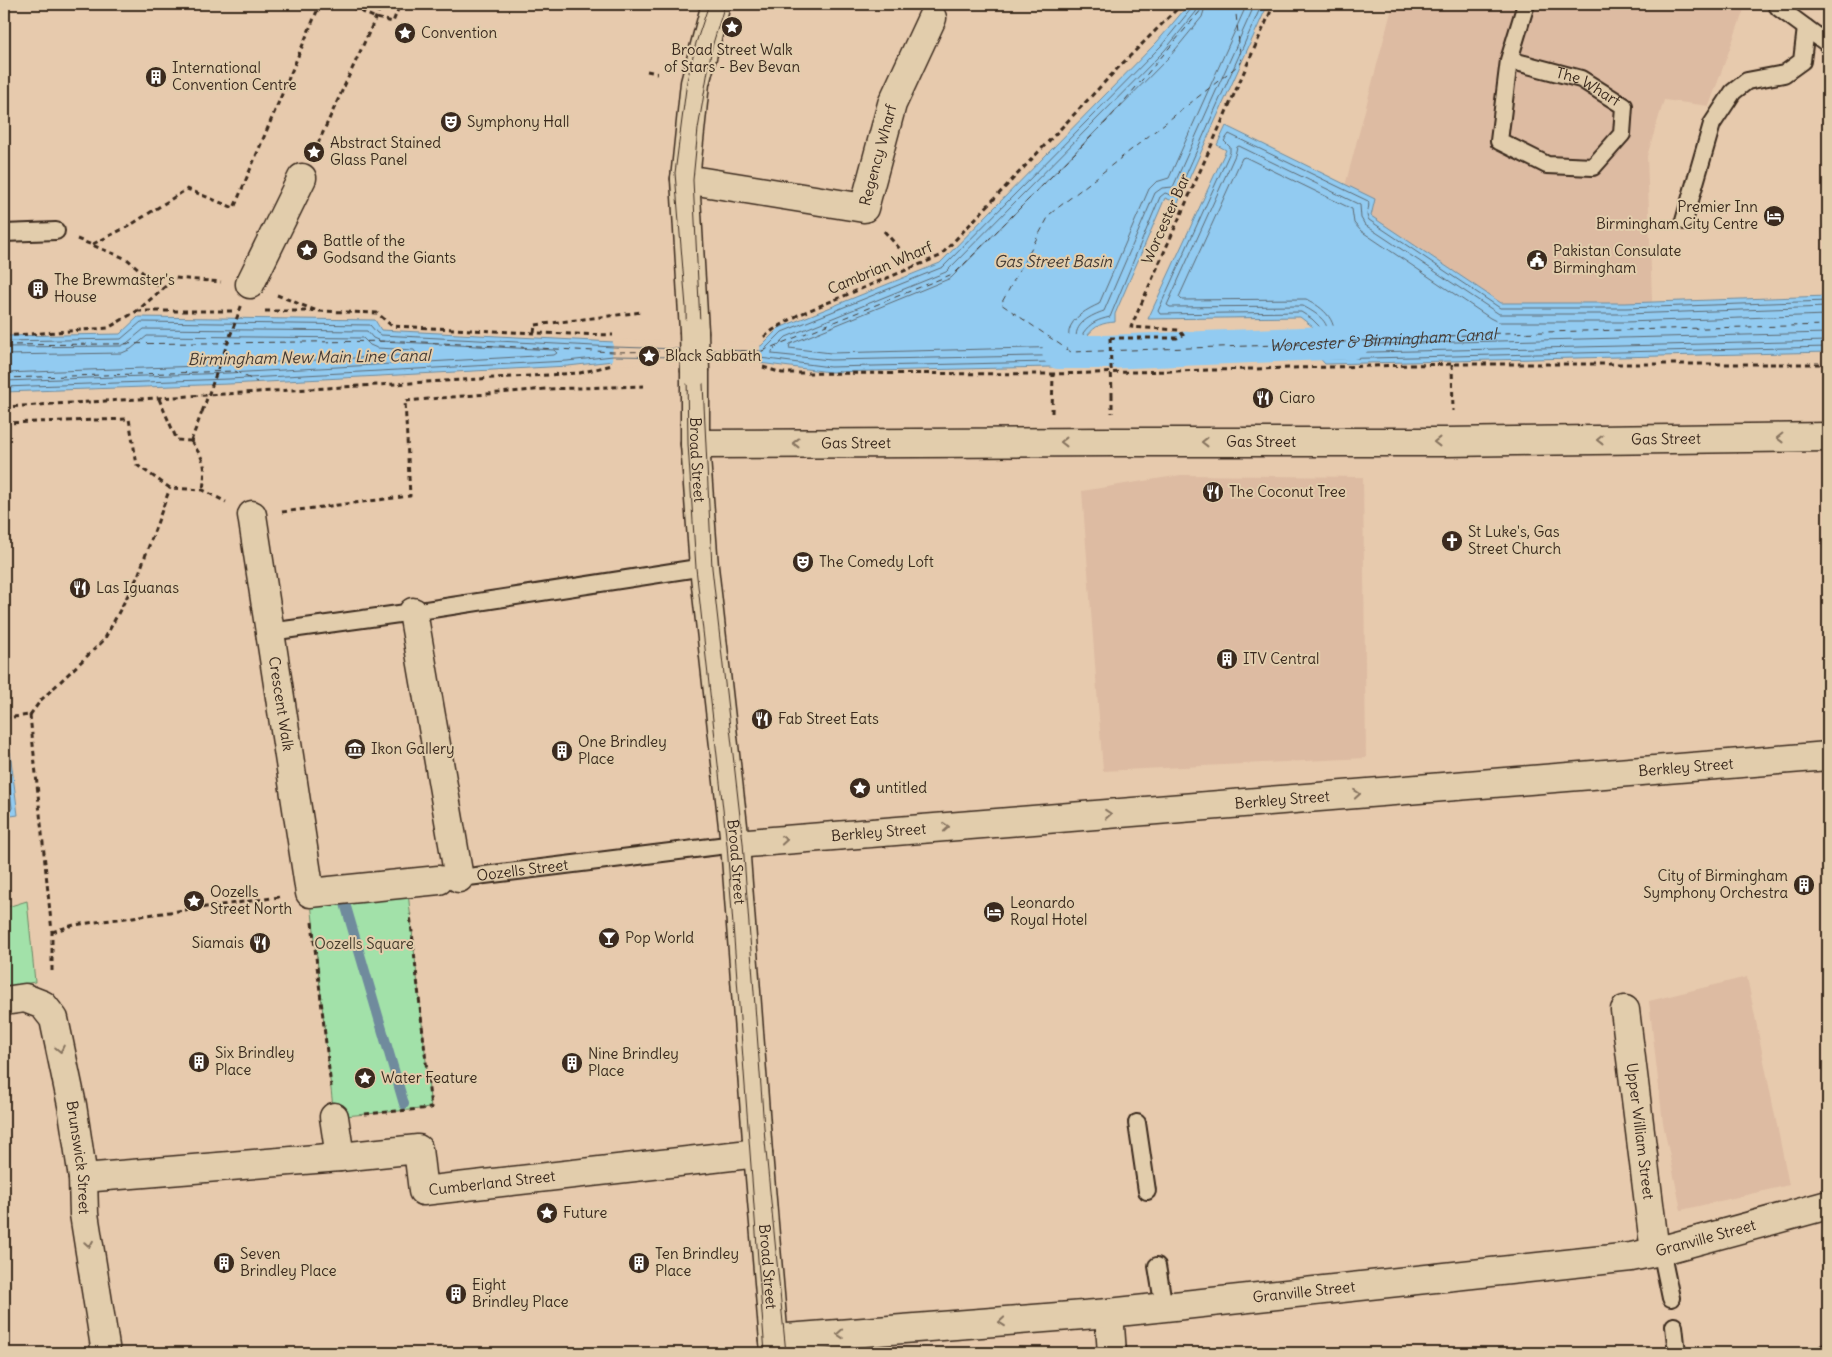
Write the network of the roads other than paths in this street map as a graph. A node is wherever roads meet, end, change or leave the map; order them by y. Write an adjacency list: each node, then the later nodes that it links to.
1 (716, 4): 9 (street)
2 (1526, 4): 7 (lane, The Wharf)
3 (1776, 4): 5 (lane)
4 (932, 18): 9 (street, Regency Wharf)
5 (1806, 28): 6 (lane); 10 (lane)
6 (1828, 44)
7 (1509, 60): 7 (lane, The Wharf)
8 (302, 178): 13 (street)
9 (685, 179): 15 (street, Broad Street, bridge)
10 (1684, 221)
11 (56, 231): 12 (lane)
12 (4, 233)
13 (246, 294)
14 (1828, 438): 15 (street, Gas Street, one-way to 15)
15 (695, 444): 17 (street, Broad Street)
16 (252, 515): 19 (street, Crescent Walk)
17 (704, 567): 18 (lane); 21 (street, Broad Street)
18 (413, 612): 19 (lane); 22 (street)
19 (270, 632): 23 (street, Crescent Walk)
20 (1828, 756): 21 (street, Berkley Street, one-way to 20)
21 (735, 844): 22 (lane, Oozells Street); 28 (street, Broad Street)
22 (449, 879): 23 (street, Oozells Street)
23 (310, 893)
24 (4, 1001): 30 (street, Brunswick Street, one-way to 30)
25 (1625, 1010): 33 (street, Upper William Street)
26 (334, 1117): 29 (street)
27 (1137, 1123): 31 (lane)
28 (758, 1153): 29 (street, Cumberland Street); 39 (street, Broad Street)
29 (340, 1157): 30 (street, Cumberland Street)
30 (83, 1178): 40 (street, Brunswick Street, one-way to 40)
31 (1146, 1191)
32 (1828, 1205): 33 (street, Granville Street)
33 (1658, 1251): 35 (lane); 36 (street, Granville Street)
34 (1157, 1266): 36 (lane)
35 (1671, 1298)
36 (1164, 1308): 37 (street, Granville Street)
37 (1109, 1313): 39 (street, Granville Street, one-way to 39); 41 (street)
38 (1674, 1326): 42 (lane)
39 (774, 1346)
40 (106, 1353)
41 (1112, 1353)
42 (1677, 1353)

